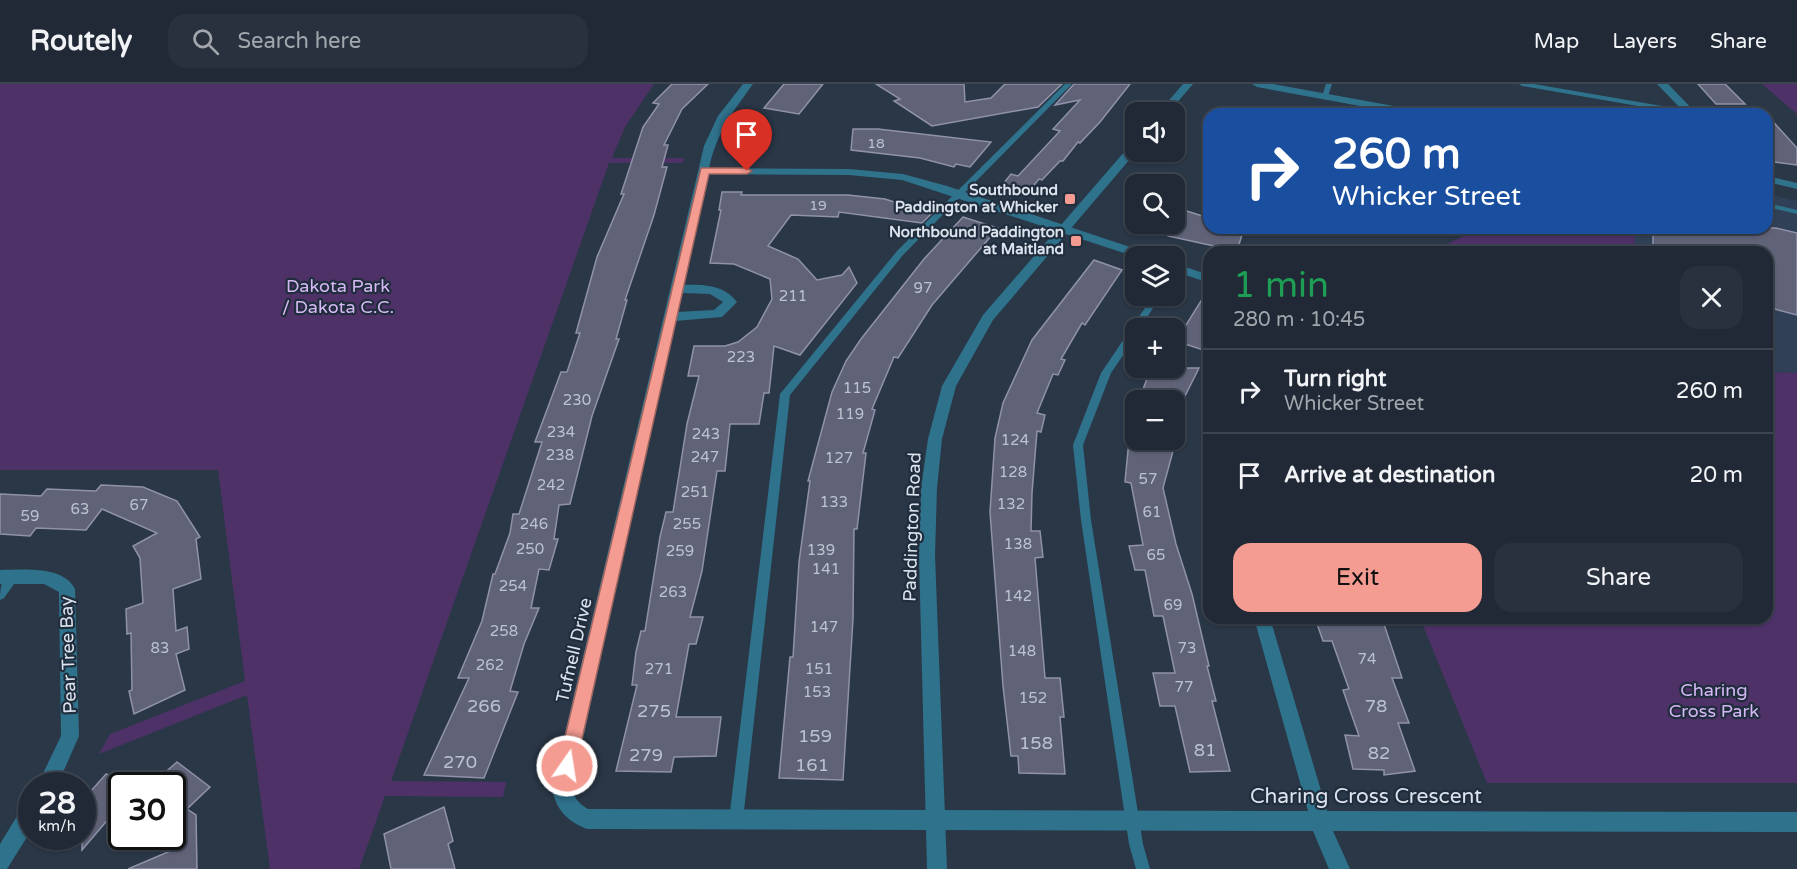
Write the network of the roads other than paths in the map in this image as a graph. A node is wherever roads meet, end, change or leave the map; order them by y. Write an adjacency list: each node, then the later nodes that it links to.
1 (748, 84): 14 (street, Tufnell Drive)
2 (1070, 84): 17 (lane)
3 (1188, 84): 9 (street)
4 (1257, 84): 8 (street)
5 (1329, 84): 8 (lane)
6 (1522, 84): 11 (lane)
7 (1662, 84): 12 (street)
8 (1325, 96): 10 (street)
9 (1173, 102)
10 (1389, 108)
11 (1662, 108)
12 (1686, 108)
13 (1125, 158): 20 (street, Paddington Road)
14 (704, 171): 17 (street); 24 (street, Tufnell Drive)
15 (1773, 180): 16 (street)
16 (1797, 186)
17 (959, 193): 20 (street); 32 (lane)
18 (1773, 206): 19 (lane)
19 (1797, 212)
20 (1063, 228): 21 (street); 31 (street, Paddington Road)
21 (1125, 249)
22 (1185, 271): 23 (street)
23 (1203, 277)
24 (677, 289): 26 (street, Tufnell Drive); 26 (street)
25 (1150, 306): 33 (lane)
26 (670, 317): 32 (street, Tufnell Drive)
27 (6, 577): 28 (lane); 30 (street, Pear Tree Bay)
28 (0, 595)
29 (1264, 624): 34 (street)
30 (53, 772)
31 (934, 819): 32 (street, Tufnell Drive); 33 (street, Charing Cross Crescent); 38 (street, Paddington Road)
32 (736, 820)
33 (1132, 820): 34 (street, Charing Cross Crescent); 39 (lane)
34 (1320, 820): 35 (street, Charing Cross Crescent); 40 (street)
35 (1797, 822)
36 (18, 833): 37 (street)
37 (0, 862)
38 (937, 869)
39 (1143, 869)
40 (1340, 869)

